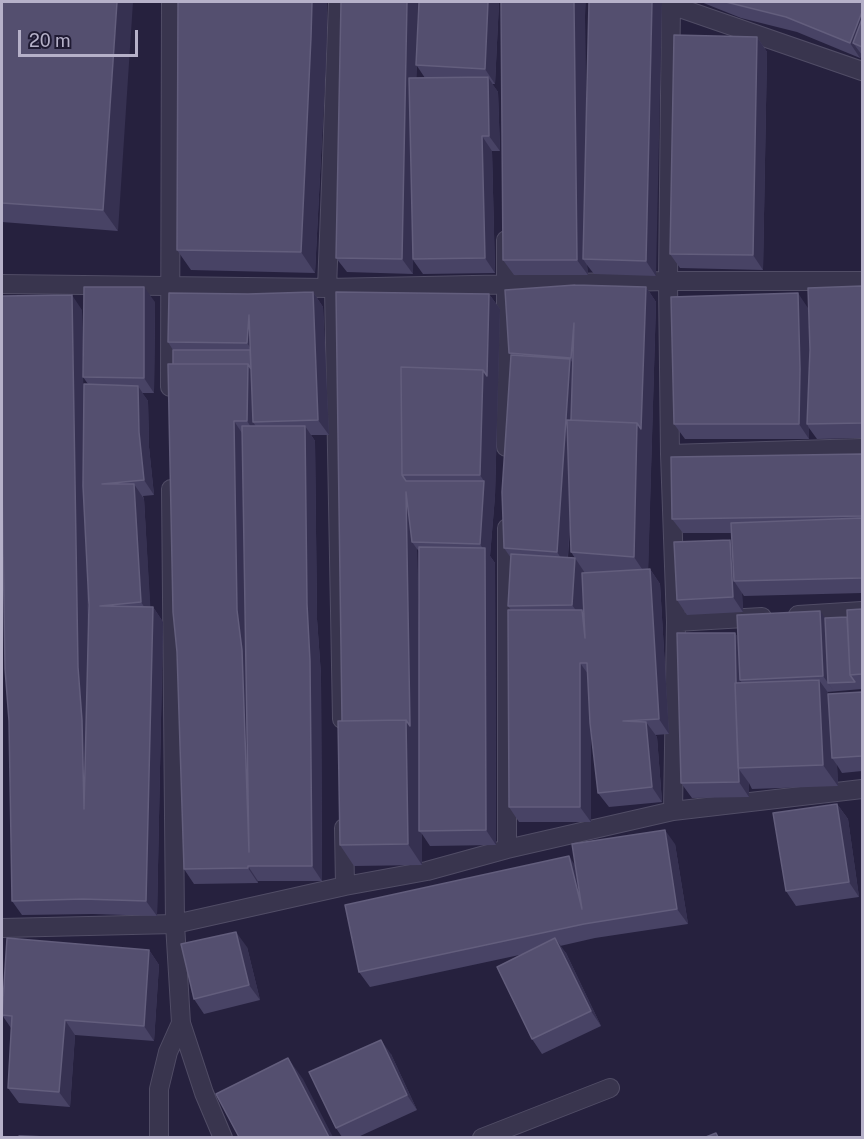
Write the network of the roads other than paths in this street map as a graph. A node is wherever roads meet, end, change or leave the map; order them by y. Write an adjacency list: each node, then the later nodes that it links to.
1 (171, 2): 10 (street)
2 (338, 2): 11 (street)
3 (670, 3): 4 (street); 6 (street)
4 (862, 71)
5 (506, 225): 9 (street)
6 (668, 281): 7 (street); 9 (street); 14 (street)
7 (862, 281)
8 (2, 284): 10 (street)
9 (506, 284): 11 (street); 15 (street)
10 (169, 286): 11 (street); 12 (street)
11 (330, 288): 20 (street)
12 (170, 405)
13 (862, 448): 14 (street)
14 (670, 454): 19 (street)
15 (506, 460)
16 (171, 476): 26 (street)
17 (507, 508): 24 (street)
18 (862, 611): 19 (street)
19 (676, 622): 22 (street)
20 (342, 731)
21 (862, 789): 22 (street)
22 (673, 811): 24 (street)
23 (344, 814): 25 (street)
24 (507, 849): 25 (street)
25 (345, 886): 26 (street)
26 (175, 924): 27 (street); 28 (street)
27 (2, 928)
28 (181, 1023): 30 (street); 31 (street)
29 (610, 1088): 32 (street)
30 (159, 1137)
31 (223, 1137)
32 (482, 1137)

